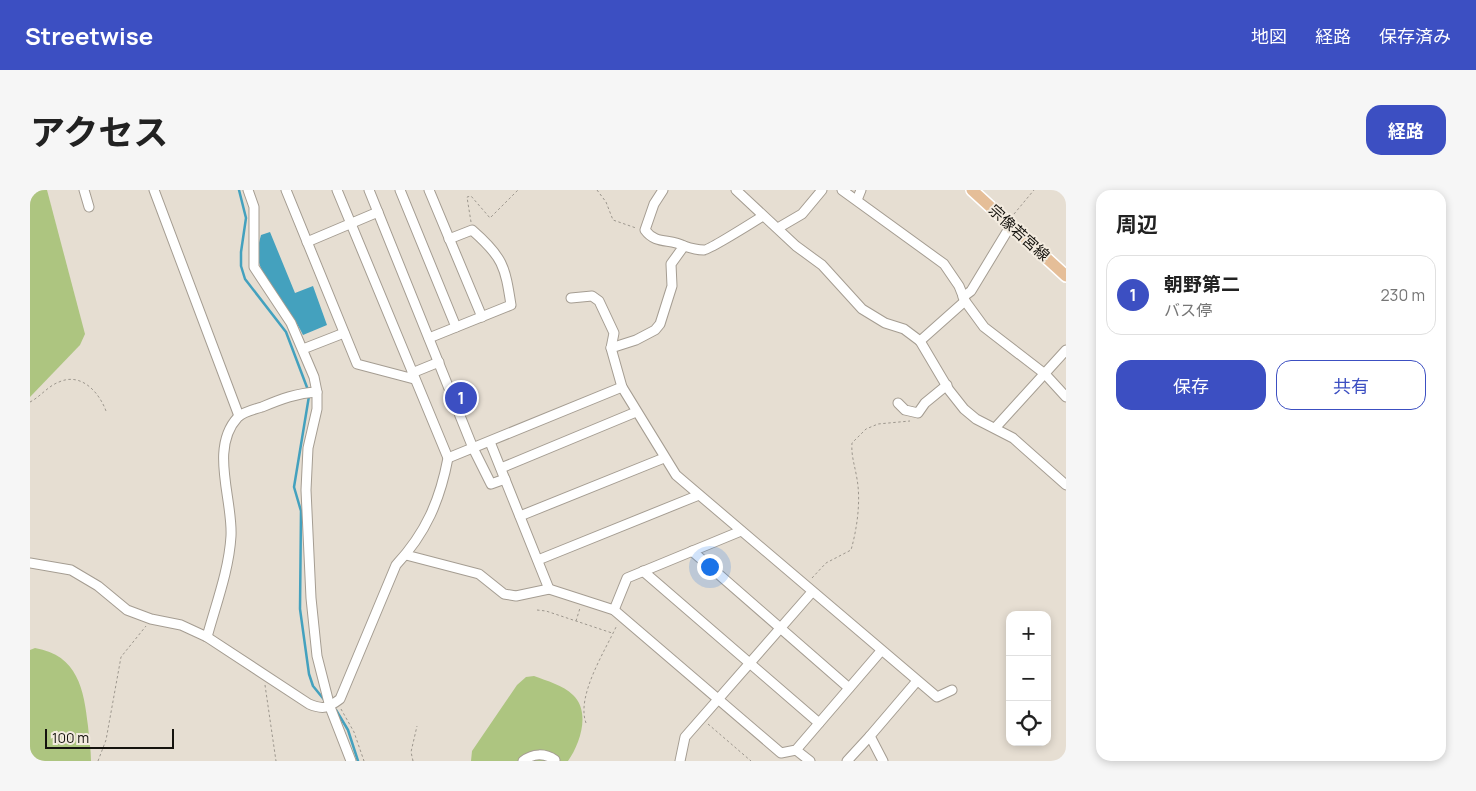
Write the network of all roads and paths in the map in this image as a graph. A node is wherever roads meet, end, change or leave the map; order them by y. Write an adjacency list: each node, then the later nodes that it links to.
1 (84, 190): 21 (street)
2 (154, 190): 55 (street)
3 (248, 190): 41 (street)
4 (286, 190): 30 (street)
5 (337, 190): 24 (street)
6 (369, 190): 22 (street)
7 (400, 190): 36 (street)
8 (429, 190): 29 (street)
9 (518, 190): 27 (path)
10 (597, 190): 28 (path)
11 (663, 190): 28 (street)
12 (736, 190): 23 (street)
13 (822, 190): 26 (street)
14 (842, 190): 20 (street)
15 (861, 190): 20 (street)
16 (972, 190): 25 (main road, 宗像若宮線)
17 (1034, 190): 25 (path)
18 (1063, 190): 19 (path)
19 (1066, 193)
20 (857, 200): 34 (street)
21 (89, 207)
22 (378, 212): 24 (street); 38 (street)
23 (763, 216): 26 (street); 31 (street)
24 (350, 224): 30 (street); 45 (street)
25 (1010, 224): 32 (main road, 宗像若宮線); 34 (street)
26 (778, 228): 39 (street)
27 (472, 230): 29 (street); 35 (street)
28 (645, 230): 31 (street)
29 (449, 239): 35 (street)
30 (307, 242): 37 (street)
31 (684, 246): 40 (street)
32 (1066, 276)
33 (571, 298): 40 (street)
34 (964, 299): 39 (street); 44 (street)
35 (482, 317): 36 (street)
36 (456, 327): 38 (street)
37 (344, 333): 41 (street); 45 (street)
38 (429, 338): 43 (street)
39 (920, 341): 46 (street)
40 (611, 348): 47 (street)
41 (303, 349): 48 (street)
42 (1066, 350): 44 (street)
43 (439, 362): 45 (street); 58 (street)
44 (1045, 374): 49 (street); 56 (street)
45 (413, 376): 59 (street)
46 (947, 385): 54 (street); 56 (street)
47 (622, 387): 53 (street); 57 (street)
48 (317, 392): 55 (street); 89 (street)
49 (1066, 397)
50 (30, 402): 52 (path)
51 (898, 403): 54 (street)
52 (106, 411)
53 (636, 412): 60 (street); 61 (street)
54 (918, 413): 73 (path)
55 (239, 416): 81 (street)
56 (996, 427): 63 (street)
57 (490, 442): 58 (street); 61 (street)
58 (473, 448): 59 (street); 62 (street)
59 (448, 458): 68 (street)
60 (664, 458): 64 (street); 65 (street)
61 (501, 468): 62 (street)
62 (505, 479): 65 (street)
63 (1066, 485)
64 (699, 495): 66 (street); 69 (street)
65 (520, 516): 69 (street)
66 (741, 531): 67 (street); 73 (street)
67 (692, 551): 71 (street); 79 (street)
68 (406, 555): 72 (street); 89 (street)
69 (538, 560): 72 (street)
70 (30, 563): 77 (street)
71 (643, 571): 76 (street); 83 (street)
72 (549, 589): 74 (street)
73 (808, 589): 79 (street); 82 (street)
74 (582, 600): 76 (street); 78 (path)
75 (537, 610): 78 (path)
76 (618, 613): 80 (path); 88 (street)
77 (151, 620): 81 (street); 97 (path)
78 (576, 621): 80 (path)
79 (781, 628): 83 (street); 86 (street)
80 (613, 634): 92 (path)
81 (207, 636): 84 (street)
82 (881, 651): 85 (street); 86 (street)
83 (750, 663): 88 (street); 91 (street)
84 (265, 677): 89 (street); 98 (path)
85 (917, 681): 87 (street); 94 (street)
86 (849, 688): 91 (street)
87 (952, 690)
88 (719, 700): 90 (street); 95 (street)
89 (333, 705): 99 (street); 100 (path)
90 (702, 719): 103 (street); 104 (path)
91 (819, 723): 95 (street)
92 (586, 724)
93 (417, 726): 101 (path)
94 (870, 736): 106 (street); 107 (street)
95 (796, 750): 105 (street)
96 (555, 760): 102 (street)
97 (98, 761)
98 (276, 761)
99 (351, 761)
100 (364, 761)
101 (412, 761)
102 (523, 761)
103 (680, 761)
104 (751, 761)
105 (810, 761)
106 (848, 761)
107 (883, 761)

